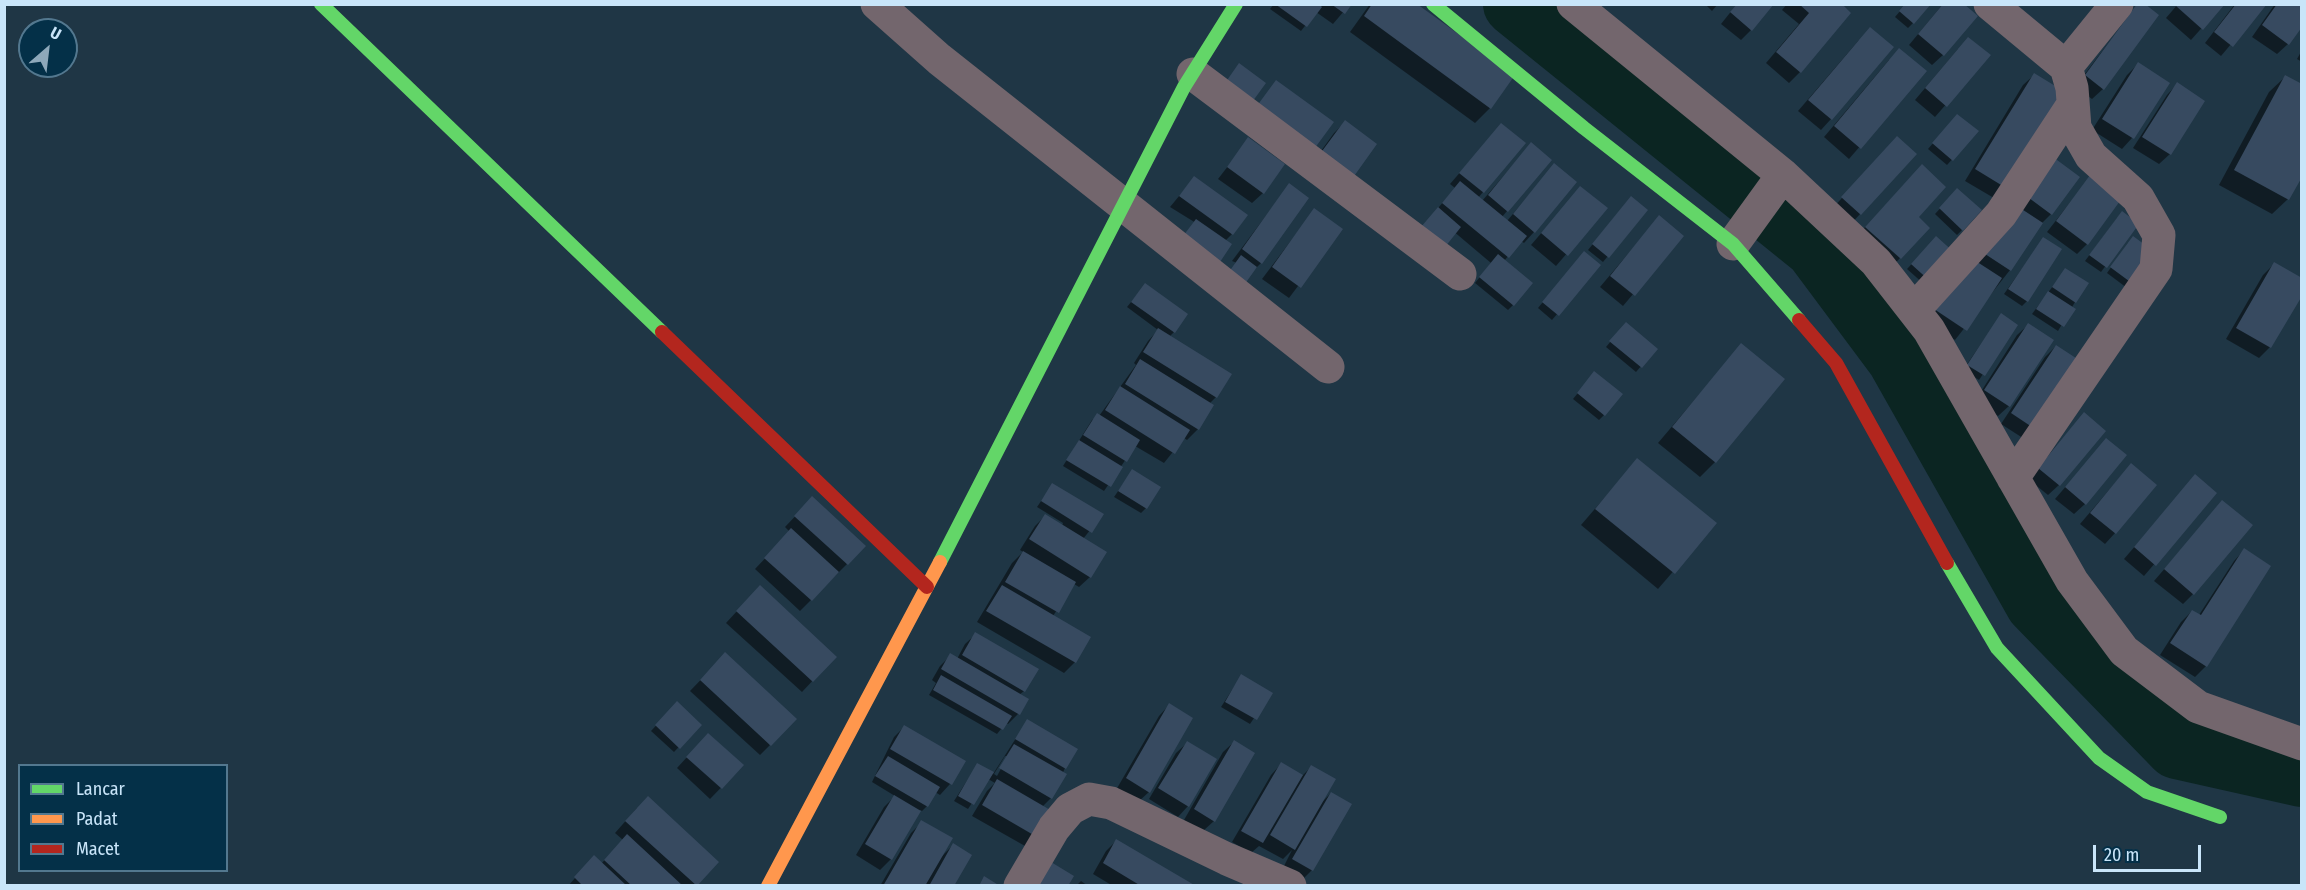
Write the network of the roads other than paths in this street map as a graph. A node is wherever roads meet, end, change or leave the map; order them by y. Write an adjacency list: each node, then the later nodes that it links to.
1 (321, 4): 18 (street)
2 (877, 4): 12 (street)
3 (1236, 4): 9 (street)
4 (1433, 4): 13 (street)
5 (1573, 4): 11 (street)
6 (1990, 4): 8 (street)
7 (2117, 4): 8 (street)
8 (2066, 67): 10 (street)
9 (1193, 74): 12 (street); 14 (street)
10 (2072, 106): 15 (street); 17 (street)
11 (1776, 185): 13 (street); 15 (street)
12 (1125, 204): 16 (street); 18 (street)
13 (1740, 234): 20 (street)
14 (1460, 274)
15 (1914, 310): 17 (street)
16 (1328, 367)
17 (2013, 478): 19 (street)
18 (927, 587): 21 (street)
19 (2301, 744)
20 (2220, 817)
21 (772, 884)
22 (1020, 885): 23 (street)
23 (1290, 885)

